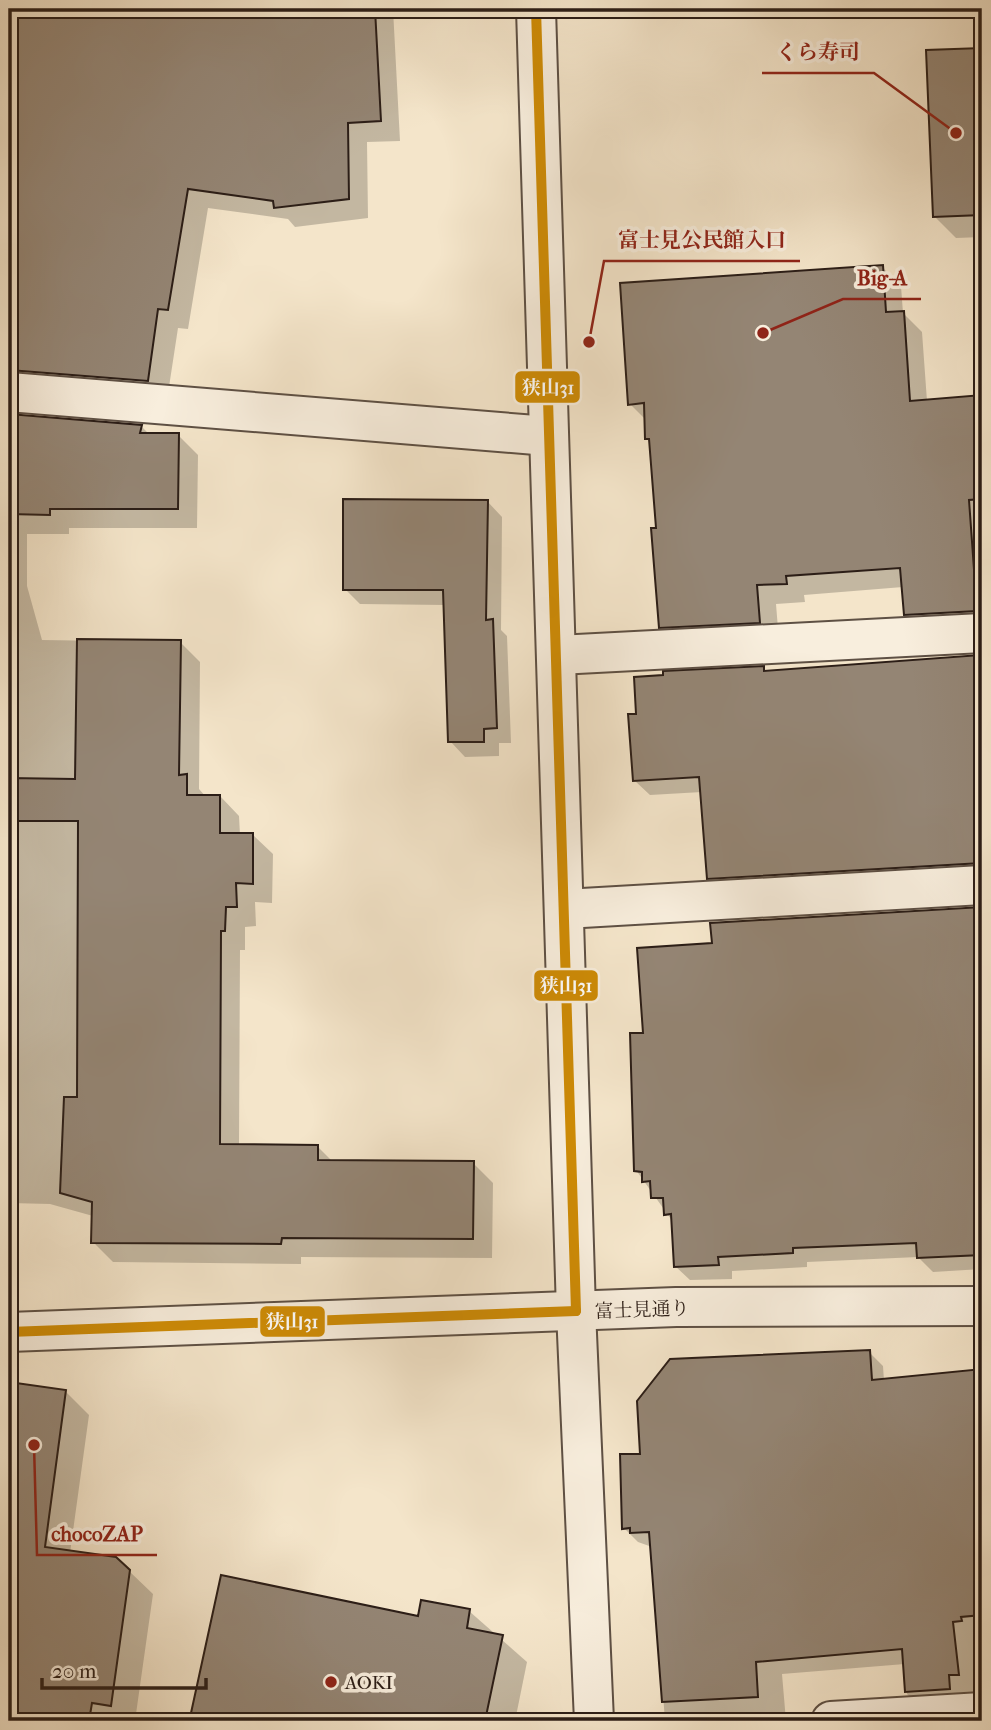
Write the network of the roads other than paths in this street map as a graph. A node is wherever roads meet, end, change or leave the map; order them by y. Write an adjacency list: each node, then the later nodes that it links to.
1 (536, 9): 3 (street)
2 (9, 392): 3 (street)
3 (548, 436): 5 (street)
4 (982, 633): 5 (street)
5 (558, 655): 7 (street)
6 (982, 885): 7 (street)
7 (565, 909): 9 (street)
8 (982, 1306): 9 (street, 富士見通り)
9 (576, 1311): 10 (street, 富士見通り); 12 (street)
10 (9, 1332)
11 (982, 1712): 13 (street)
12 (594, 1721)
13 (831, 1721)

